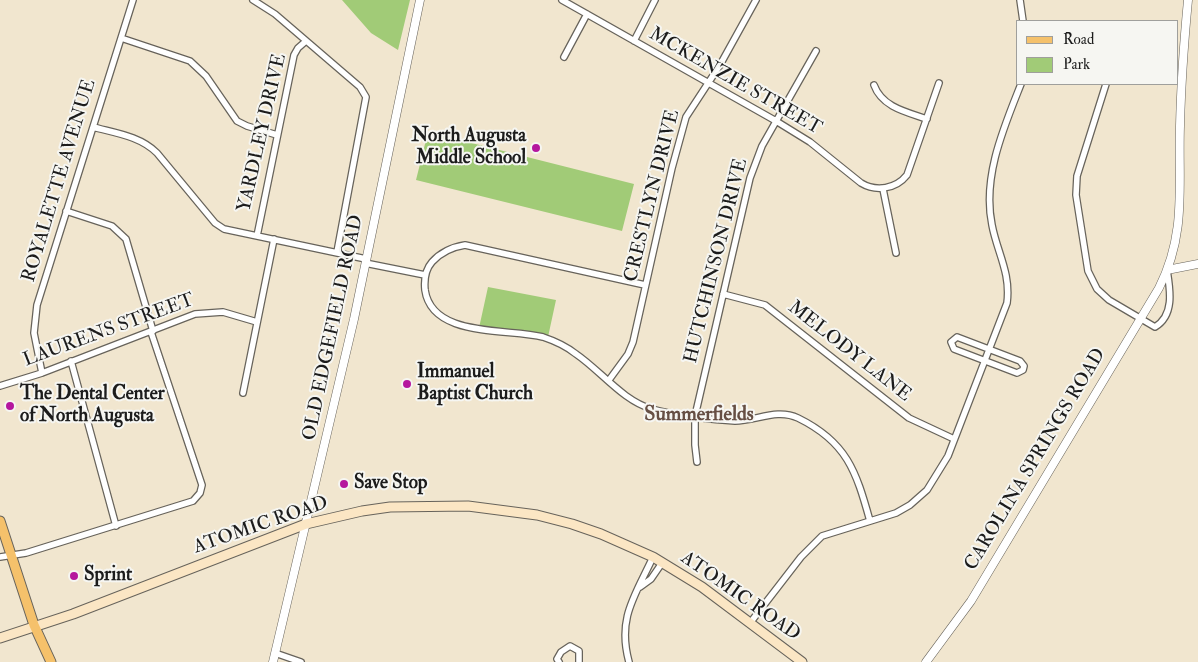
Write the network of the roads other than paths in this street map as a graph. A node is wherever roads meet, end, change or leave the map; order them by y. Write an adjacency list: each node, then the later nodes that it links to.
1 (133, 0): 11 (street, ROYALETTE AVENUE)
2 (253, 0): 13 (street)
3 (420, 0): 31 (street, OLD EDGEFIELD ROAD)
4 (562, 0): 9 (street, MCKENZIE STREET)
5 (655, 0): 12 (street)
6 (756, 0): 16 (street, CRESTLYN DRIVE)
7 (1020, 0): 10 (street)
8 (1188, 0): 33 (street, CAROLINA SPRINGS ROAD)
9 (587, 14): 12 (street, MCKENZIE STREET); 15 (street)
10 (1023, 20)
11 (121, 38): 23 (street, ROYALETTE AVENUE); 24 (street)
12 (634, 40): 16 (street, MCKENZIE STREET)
13 (306, 41): 24 (street, YARDLEY DRIVE); 29 (street)
14 (816, 51): 22 (street, HUTCHINSON DRIVE)
15 (564, 57)
16 (709, 82): 22 (street, MCKENZIE STREET); 35 (street, CRESTLYN DRIVE)
17 (939, 83): 21 (street)
18 (874, 85): 21 (street)
19 (1021, 85): 40 (street)
20 (1106, 85): 37 (street)
21 (927, 119): 25 (street)
22 (776, 121): 25 (street, MCKENZIE STREET); 36 (street, HUTCHINSON DRIVE)
23 (93, 127): 26 (street, ROYALETTE AVENUE); 27 (street)
24 (277, 136): 27 (street, YARDLEY DRIVE)
25 (883, 189): 30 (street)
26 (66, 211): 39 (street); 43 (street, ROYALETTE AVENUE)
27 (256, 236): 28 (street)
28 (274, 239): 29 (street); 38 (street)
29 (337, 252): 31 (street)
30 (896, 253)
31 (366, 261): 34 (street); 52 (street, OLD EDGEFIELD ROAD)
32 (1198, 264): 33 (street)
33 (1167, 270): 37 (street, CAROLINA SPRINGS ROAD); 37 (street)
34 (425, 275): 35 (street); 44 (street)
35 (645, 285): 44 (street, CRESTLYN DRIVE)
36 (723, 294): 47 (street, HUTCHINSON DRIVE); 48 (street, MELODY LANE)
37 (1140, 319): 70 (street, CAROLINA SPRINGS ROAD)
38 (257, 322): 39 (street, LAURENS STREET); 46 (street)
39 (152, 331): 41 (street, LAURENS STREET); 53 (street)
40 (989, 350): 42 (street); 42 (street); 42 (street)
41 (71, 361): 43 (street, LAURENS STREET); 53 (street)
42 (985, 362): 48 (street)
43 (42, 373): 45 (street, LAURENS STREET)
44 (608, 380): 47 (street)
45 (0, 386)
46 (243, 393)
47 (696, 416): 49 (street, HUTCHINSON DRIVE); 51 (street)
48 (954, 439): 51 (street)
49 (697, 462)
50 (0, 521): 54 (main road)
51 (870, 521): 59 (street)
52 (306, 524): 56 (main road, ATOMIC ROAD); 60 (main road, ATOMIC ROAD); 62 (street, OLD EDGEFIELD ROAD)
53 (116, 526): 54 (street)
54 (10, 554): 55 (street); 60 (main road)
55 (0, 557)
56 (653, 557): 57 (main road, ATOMIC ROAD); 58 (street)
57 (662, 563): 58 (street); 59 (main road, ATOMIC ROAD)
58 (639, 589): 68 (street)
59 (750, 624): 69 (main road, ATOMIC ROAD)
60 (34, 626): 61 (main road, ATOMIC ROAD); 63 (main road)
61 (0, 638)
62 (275, 653): 64 (street, OLD EDGEFIELD ROAD); 65 (street)
63 (51, 662)
64 (273, 662)
65 (301, 662)
66 (559, 662): 67 (street)
67 (579, 662)
68 (629, 662)
69 (802, 662)
70 (926, 662)

